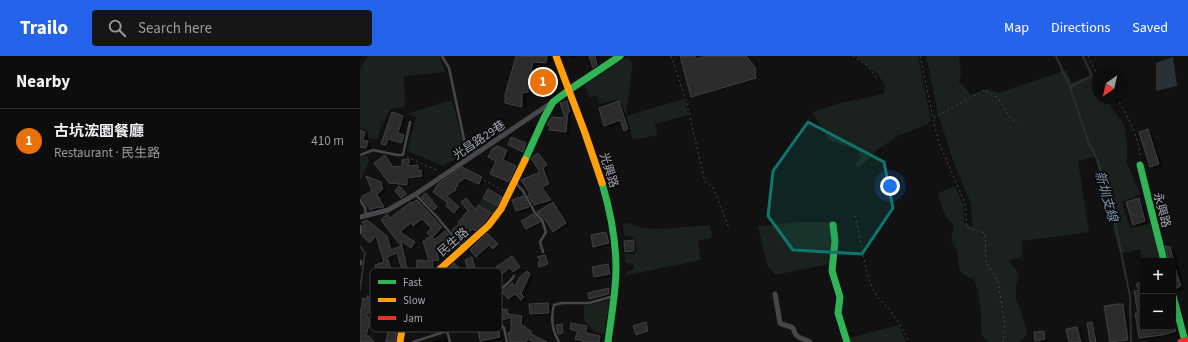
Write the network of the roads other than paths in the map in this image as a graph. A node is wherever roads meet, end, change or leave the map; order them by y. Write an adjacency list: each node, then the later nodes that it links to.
1 (442, 56): 8 (lane)
2 (556, 56): 4 (street, 光興路)
3 (620, 56): 4 (street, 民生路)
4 (569, 90): 5 (street, 民生路); 25 (street, 光興路)
5 (553, 102): 8 (street, 光昌路29巷); 10 (street, 民生路)
6 (410, 122): 7 (lane)
7 (360, 155)
8 (469, 159): 11 (street, 光昌路29巷)
9 (1140, 165): 20 (street, 永興路)
10 (515, 182): 18 (street, 民生路); 19 (lane)
11 (416, 194): 13 (street, 光昌路29巷); 18 (lane)
12 (360, 200): 13 (lane)
13 (366, 216): 14 (street, 光昌路29巷)
14 (360, 217)
15 (834, 225): 39 (street)
16 (360, 227): 17 (street)
17 (360, 232)
18 (463, 249): 21 (street, 民生路)
19 (543, 252)
20 (1163, 258)
21 (441, 268)
22 (514, 276): 23 (lane)
23 (502, 288)
24 (775, 294): 38 (street)
25 (614, 296): 36 (lane); 37 (street)
26 (1176, 307): 31 (street)
27 (502, 326): 35 (lane)
28 (402, 332): 32 (street, 民生路)
29 (445, 332): 33 (lane)
30 (448, 332): 34 (lane)
31 (1185, 341)
32 (400, 342)
33 (413, 342)
34 (450, 342)
35 (507, 342)
36 (559, 342)
37 (608, 342)
38 (810, 342)
39 (847, 342)

